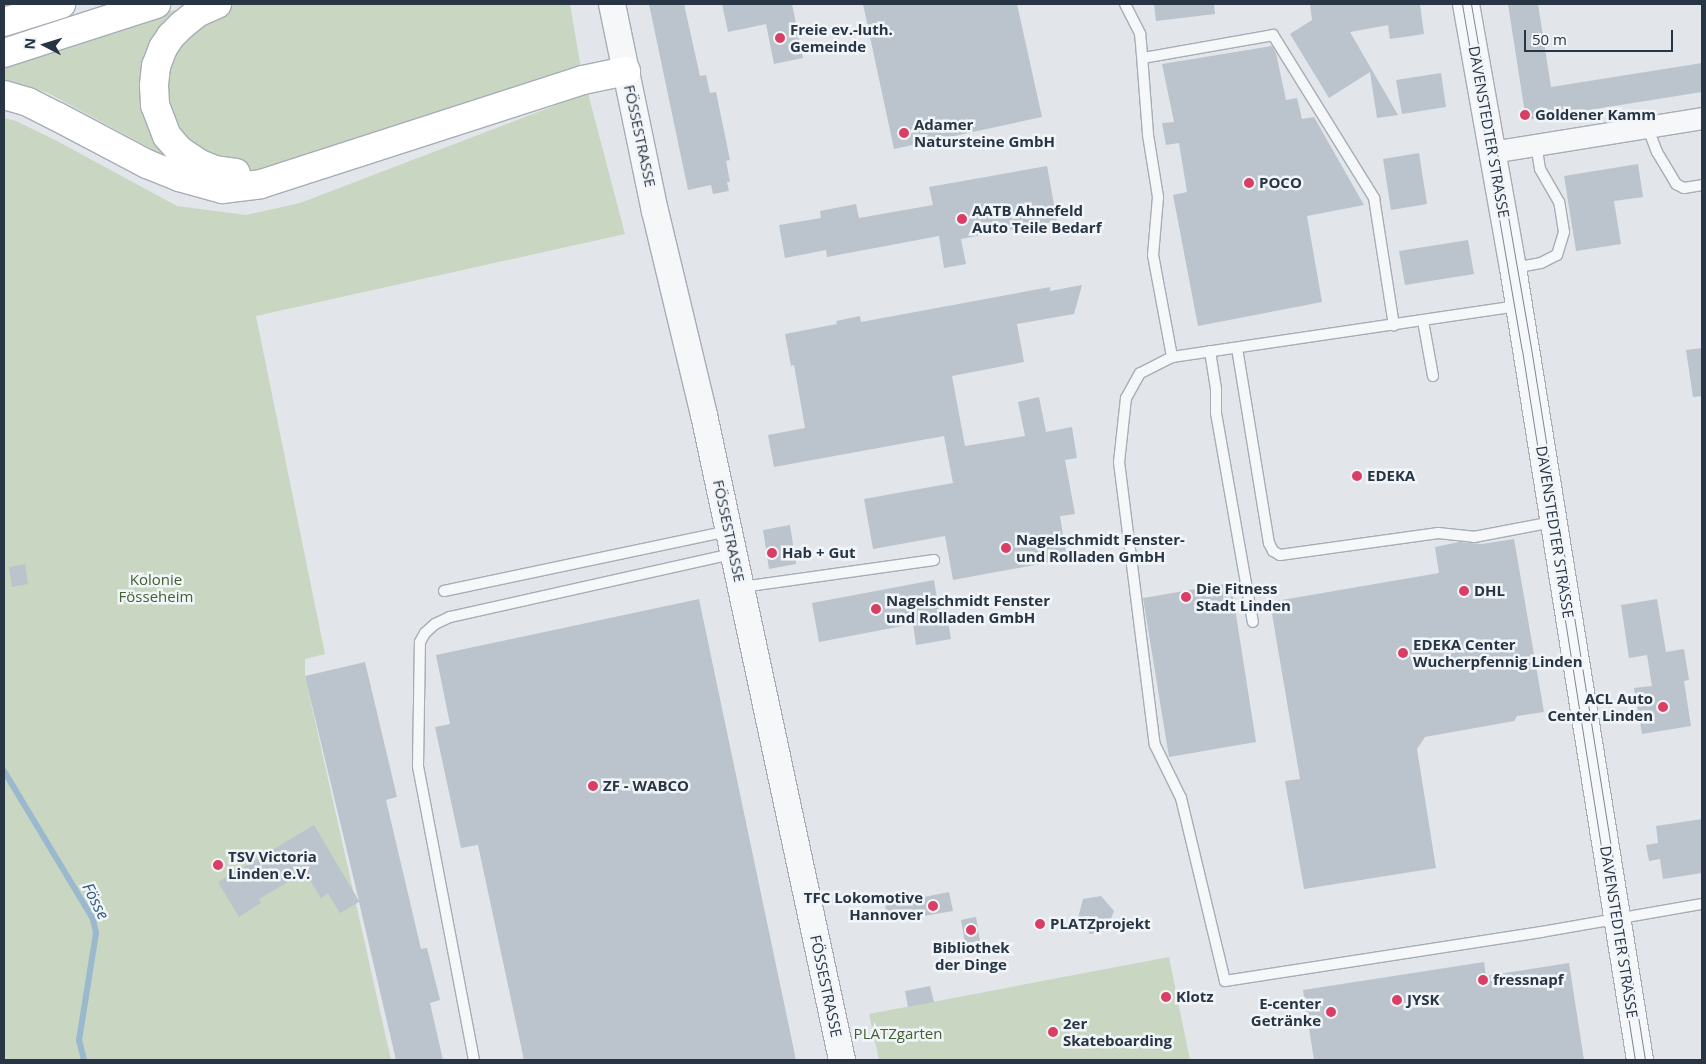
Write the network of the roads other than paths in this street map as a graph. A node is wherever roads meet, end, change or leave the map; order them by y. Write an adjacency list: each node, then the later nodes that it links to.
1 (61, 4): 7 (highway)
2 (156, 4): 8 (highway)
3 (217, 4): 16 (highway)
4 (612, 4): 10 (street, FÖSSESTRASSE)
5 (1125, 4): 9 (lane)
6 (1466, 4): 15 (street, DAVENSTEDTER STRASSE)
7 (4, 22)
8 (4, 53)
9 (1143, 58): 21 (lane); 24 (lane)
10 (626, 71): 16 (highway); 27 (street, FÖSSESTRASSE)
11 (4, 95): 16 (highway)
12 (1702, 118): 13 (street)
13 (1647, 126): 14 (street); 17 (lane)
14 (1536, 144): 15 (street); 18 (lane)
15 (1492, 152): 18 (street, DAVENSTEDTER STRASSE)
16 (294, 174)
17 (1702, 185)
18 (1513, 268): 19 (street, DAVENSTEDTER STRASSE)
19 (1519, 306): 20 (lane); 26 (street, DAVENSTEDTER STRASSE)
20 (1423, 321): 21 (lane); 25 (lane)
21 (1394, 324): 22 (lane)
22 (1237, 348): 23 (lane); 26 (lane)
23 (1210, 352): 24 (lane); 31 (lane)
24 (1172, 357): 33 (lane)
25 (1433, 376)
26 (1553, 522): 33 (street, DAVENSTEDTER STRASSE)
27 (731, 542): 29 (street, FÖSSESTRASSE); 30 (lane); 34 (lane)
28 (934, 560): 29 (lane)
29 (741, 587): 35 (street, FÖSSESTRASSE)
30 (444, 591)
31 (1253, 622)
32 (1702, 904): 33 (lane)
33 (1617, 918): 36 (street, DAVENSTEDTER STRASSE)
34 (474, 1060)
35 (842, 1060)
36 (1640, 1060)

